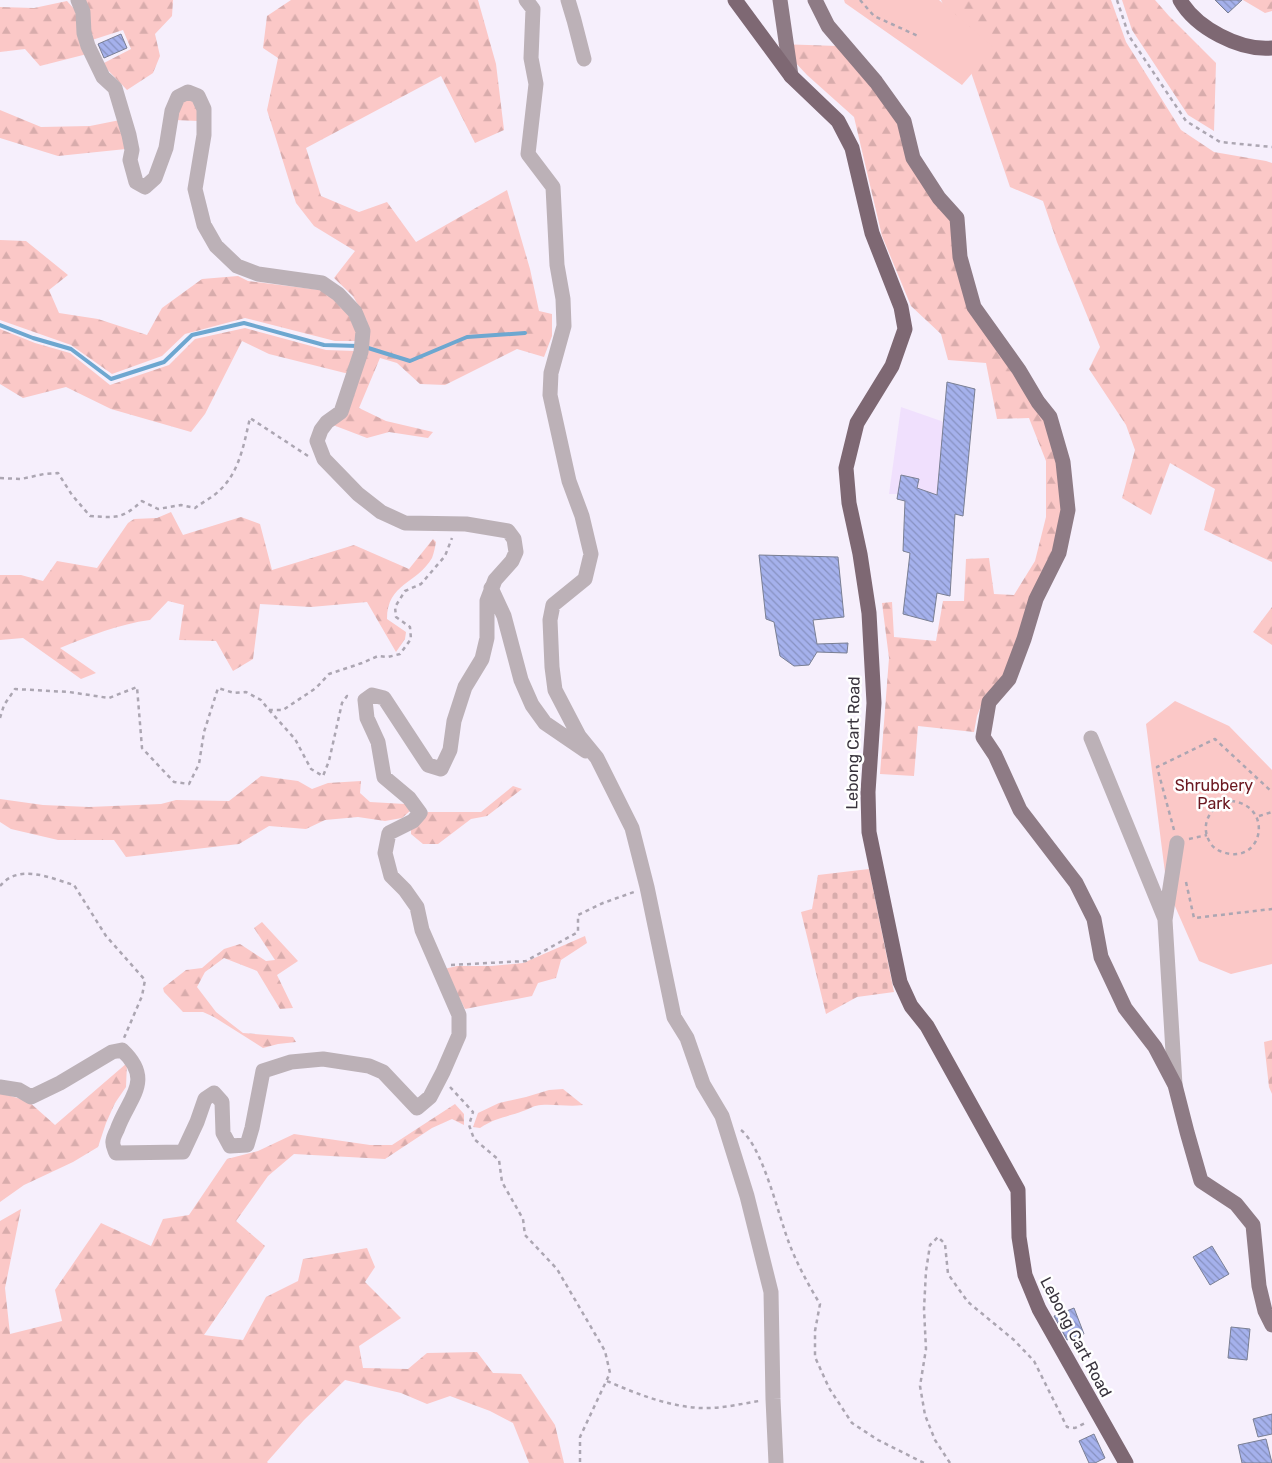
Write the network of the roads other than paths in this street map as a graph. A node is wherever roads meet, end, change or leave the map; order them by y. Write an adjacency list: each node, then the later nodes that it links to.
1 (78, 0): 11 (street)
2 (526, 0): 13 (street)
3 (568, 0): 9 (street)
4 (735, 0): 10 (highway, Lebong Cart Road)
5 (780, 0): 10 (main road)
6 (814, 0): 16 (main road)
7 (1180, 0): 8 (highway)
8 (1272, 48)
9 (584, 59)
10 (792, 76): 20 (highway, Lebong Cart Road)
11 (492, 588): 13 (street); 17 (street)
12 (1091, 738): 15 (street)
13 (597, 758): 19 (street)
14 (1177, 842): 15 (street)
15 (1165, 920): 16 (street)
16 (1175, 1085): 18 (main road)
17 (0, 1087)
18 (1272, 1325)
19 (776, 1463)
20 (1126, 1463)

